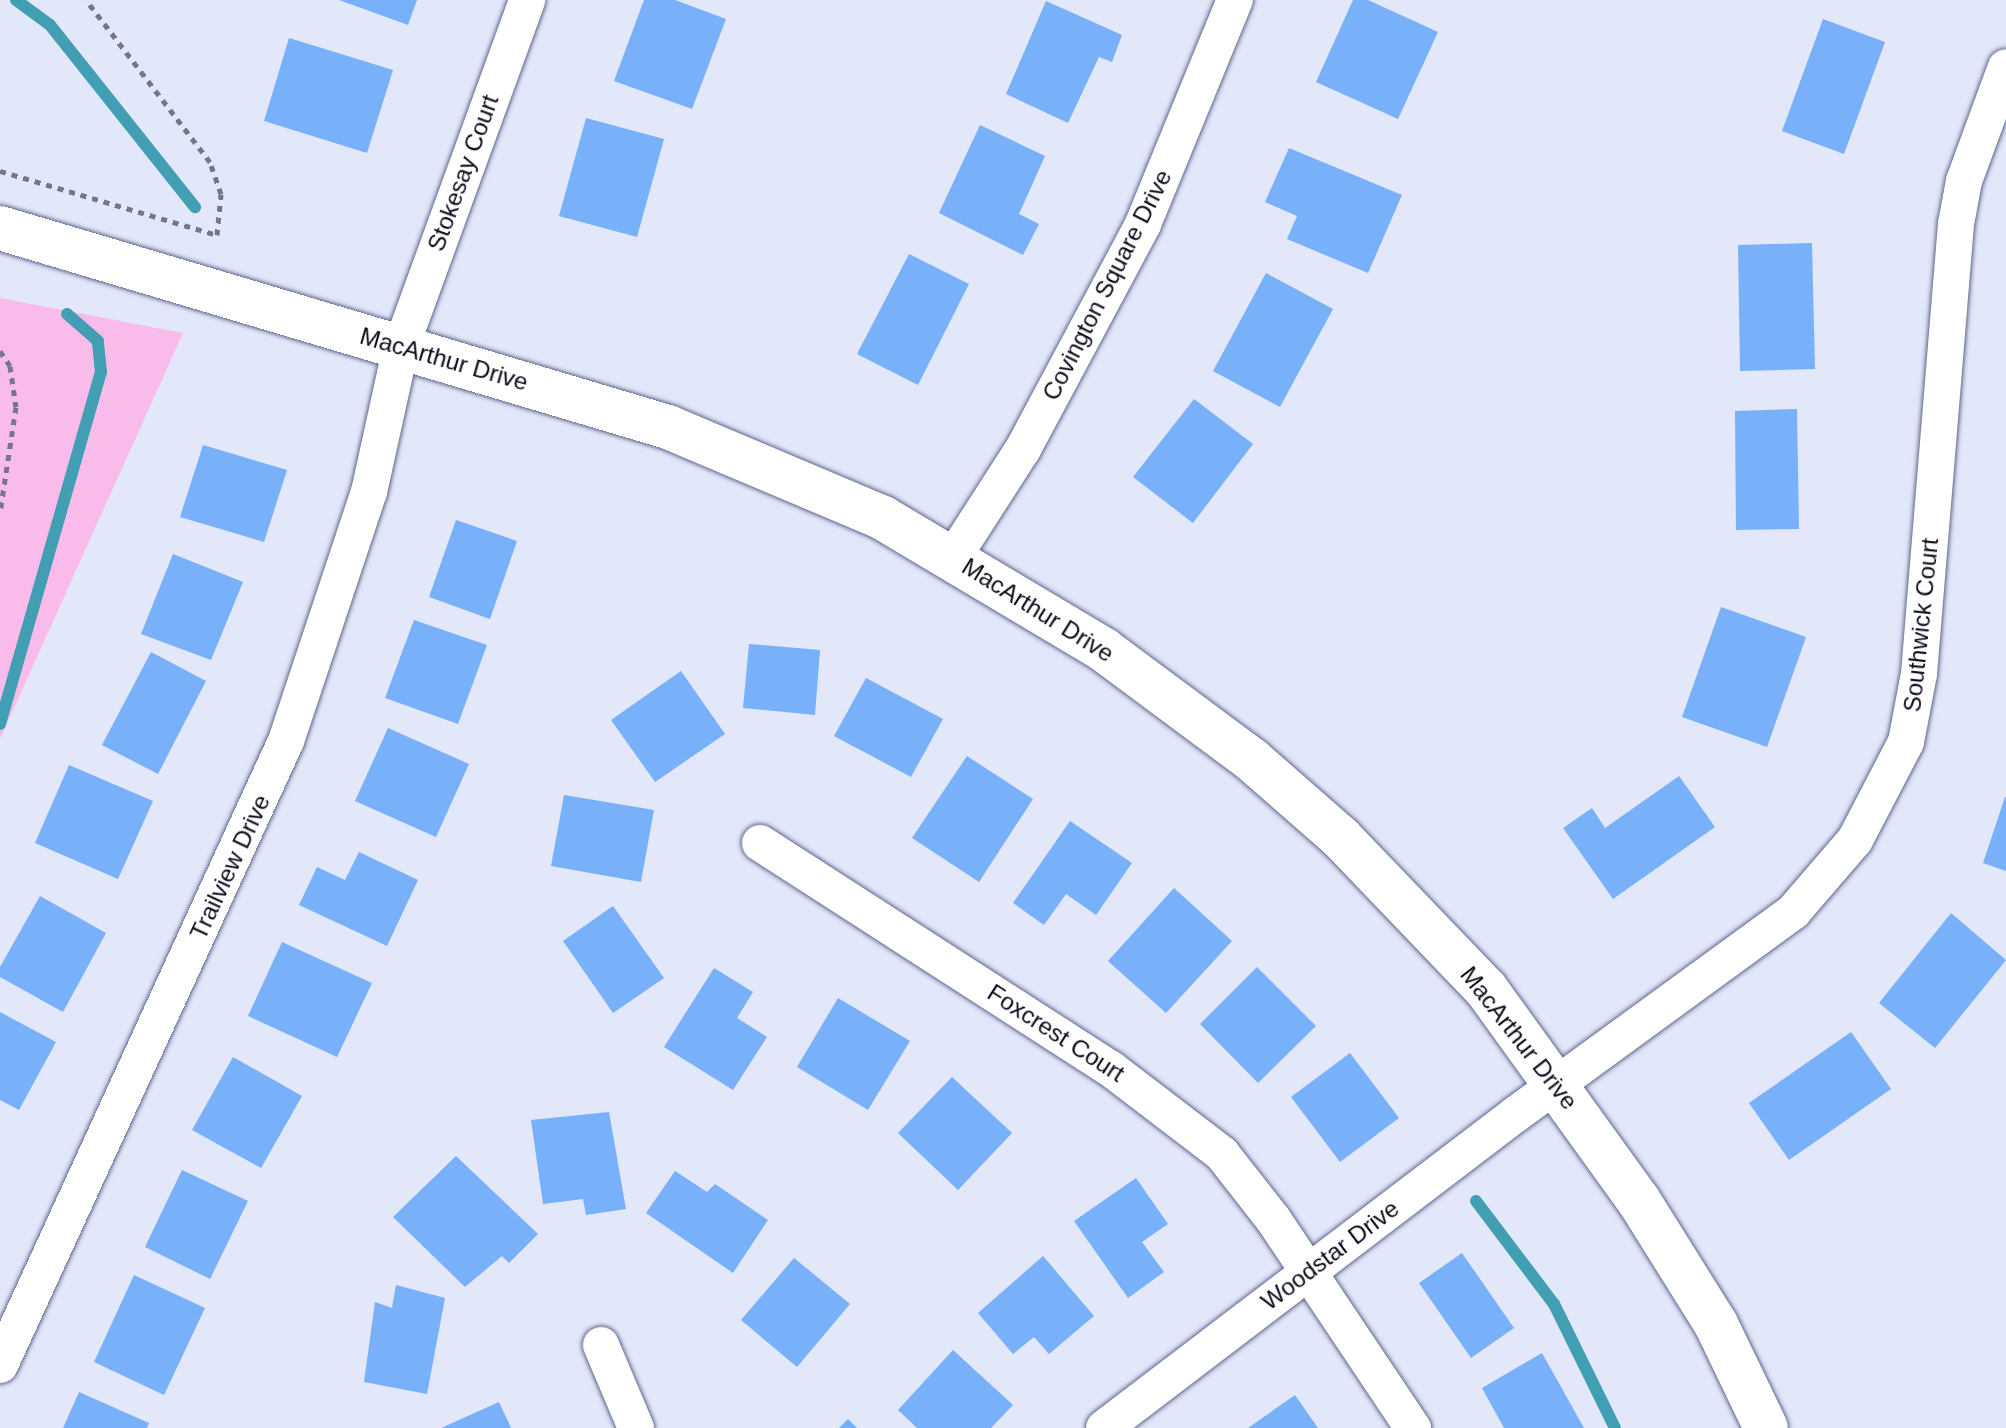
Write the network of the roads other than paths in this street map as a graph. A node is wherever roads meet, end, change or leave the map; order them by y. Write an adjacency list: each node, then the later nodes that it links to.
1 (527, 0): 5 (street, Stokesay Court)
2 (1235, 0): 6 (street, Covington Square Drive)
3 (2006, 67): 8 (street, Southwick Court)
4 (0, 228): 5 (street, MacArthur Drive)
5 (401, 347): 6 (street, MacArthur Drive); 11 (street, Trailview Drive)
6 (954, 556): 8 (street, MacArthur Drive)
7 (760, 843): 9 (street, Foxcrest Court)
8 (1558, 1084): 9 (street, Woodstar Drive); 15 (street, MacArthur Drive)
9 (1306, 1273): 13 (street, Woodstar Drive); 14 (street, Foxcrest Court)
10 (601, 1345): 12 (street)
11 (0, 1365)
12 (636, 1428)
13 (1104, 1428)
14 (1413, 1428)
15 (1766, 1428)

